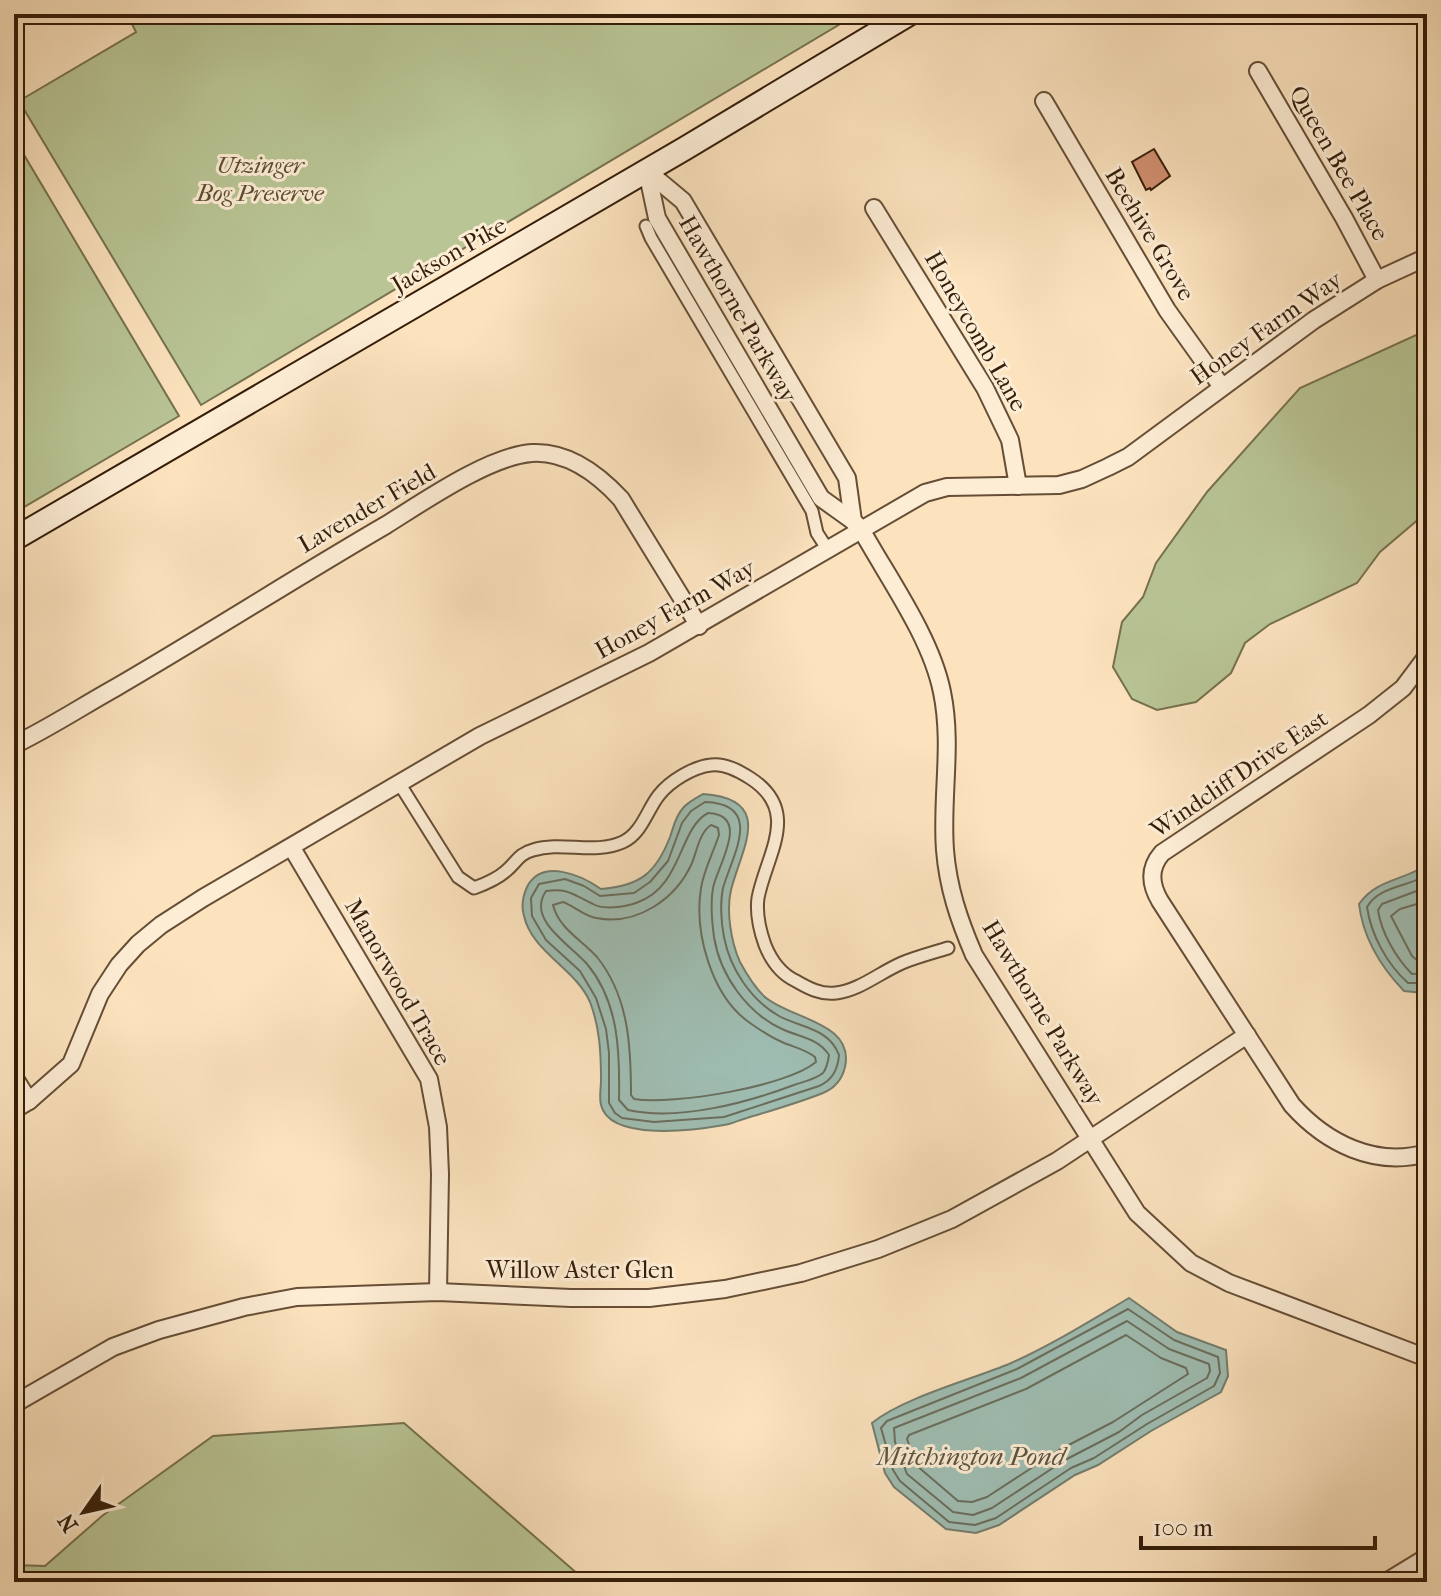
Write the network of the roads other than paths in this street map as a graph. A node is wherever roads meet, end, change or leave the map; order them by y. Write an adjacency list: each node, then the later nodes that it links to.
1 (909, 14): 4 (main road, Jackson Pike)
2 (1258, 71): 8 (street, Queen Bee Place)
3 (1044, 101): 9 (street, Beehive Grove)
4 (647, 171): 11 (street, Hawthorne Parkway); 11 (street, Hawthorne Parkway); 12 (main road, Jackson Pike)
5 (874, 208): 10 (street, Honeycomb Lane)
6 (646, 226): 13 (street)
7 (1427, 257): 8 (street, Honey Farm Way)
8 (1377, 280): 9 (street, Honey Farm Way)
9 (1222, 387): 10 (street, Honey Farm Way)
10 (1018, 486): 11 (street, Honey Farm Way)
11 (857, 525): 13 (street, Honey Farm Way); 24 (street, Hawthorne Parkway)
12 (14, 539)
13 (828, 550): 14 (street, Honey Farm Way)
14 (699, 626): 16 (street, Lavender Field); 17 (street, Honey Farm Way)
15 (1427, 656): 20 (street, Windcliff Drive East)
16 (14, 745)
17 (399, 783): 18 (street, Honey Farm Way); 19 (street)
18 (292, 848): 22 (street, Honey Farm Way); 26 (street, Manorwood Trace)
19 (948, 948)
20 (1247, 1035): 24 (street, Willow Aster Glen); 25 (street)
21 (14, 1077): 22 (street)
22 (29, 1101): 23 (street, Honey Farm Way)
23 (14, 1110)
24 (1091, 1138): 26 (street, Willow Aster Glen); 27 (street, Hawthorne Parkway)
25 (1427, 1153)
26 (438, 1292): 28 (street, Willow Aster Glen)
27 (1427, 1358)
28 (14, 1404)
29 (1427, 1557): 30 (street)
30 (1386, 1582)

